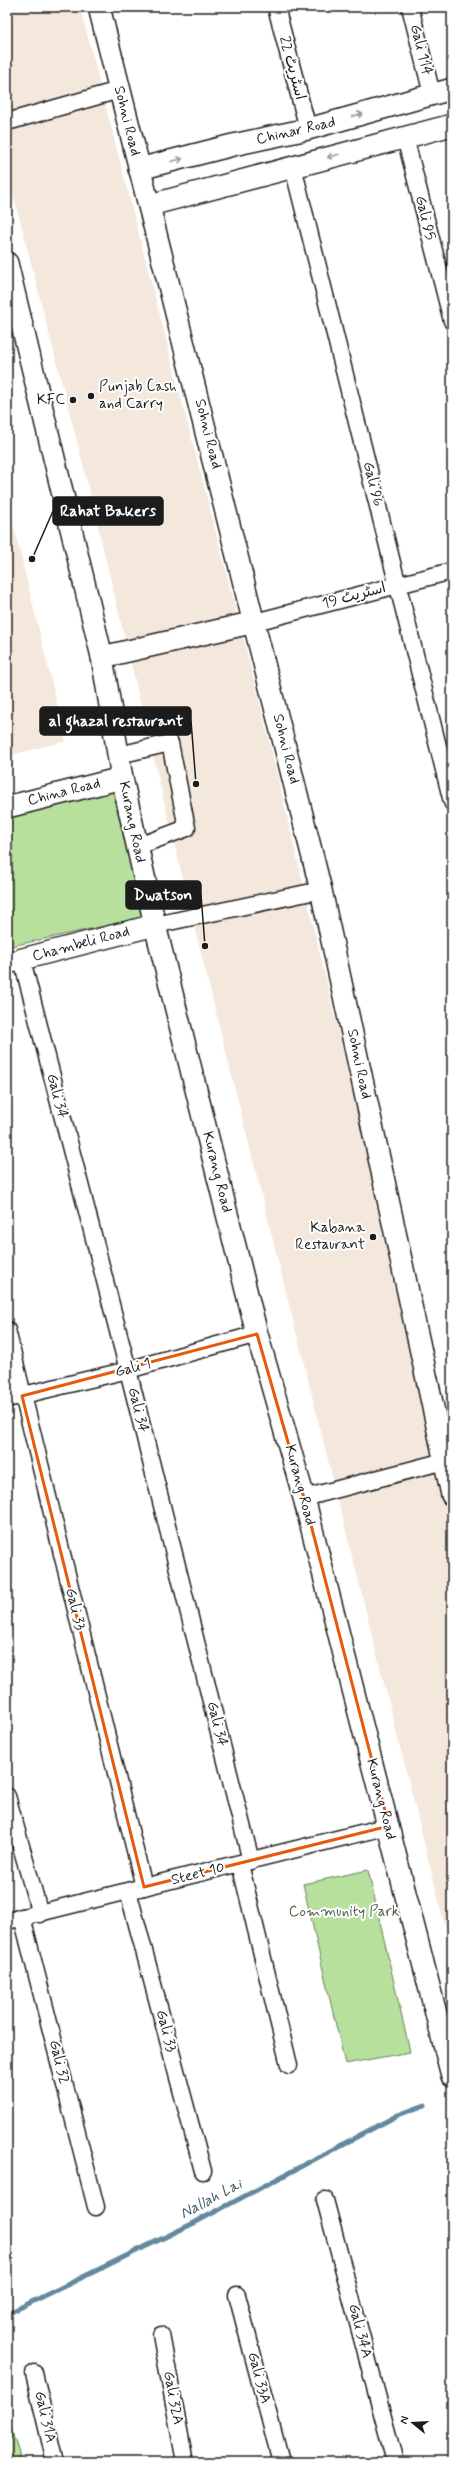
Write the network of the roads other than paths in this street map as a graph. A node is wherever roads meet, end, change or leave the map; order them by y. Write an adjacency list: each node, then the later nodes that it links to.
1 (99, 7): 5 (street, Sohni Road)
2 (276, 7): 9 (street, اسٹریٹ 22)
3 (410, 7): 6 (street, Gali 114)
4 (452, 89): 6 (street, Chinar Road)
5 (119, 90): 7 (street); 12 (street, Sohni Road)
6 (432, 94): 9 (street, Chinar Road, one-way to 6)
7 (7, 122)
8 (452, 125): 10 (street)
9 (308, 129): 12 (street, Chinar Road, one-way to 9)
10 (405, 137): 11 (street, one-way to 11); 15 (street, Gali 95)
11 (292, 167): 13 (street); 17 (street, Gali 96)
12 (139, 169): 13 (street, Sohni Road)
13 (150, 205): 18 (street, Sohni Road)
14 (7, 263): 19 (street, Kurang Road)
15 (452, 321)
16 (452, 571): 17 (street, اسٹریٹ 19)
17 (399, 584): 18 (street, اسٹریٹ 19); 22 (street, Gali 96)
18 (255, 622): 19 (street); 25 (street, Sohni Road)
19 (102, 657): 20 (street, Kurang Road)
20 (119, 755): 21 (street, Kurang Road); 24 (street)
21 (122, 778): 23 (street, China Road); 24 (street, Kurang Road)
22 (452, 802)
23 (7, 807)
24 (136, 847): 26 (street, Kurang Road)
25 (321, 890): 26 (street); 32 (street, Sohni Road)
26 (155, 925): 27 (street, Chambeli Road); 29 (street, Kurang Road)
27 (14, 962): 30 (street, Gali 34)
28 (7, 1330): 31 (street, Gali 33)
29 (257, 1334): 30 (street, Gali 1); 34 (street, Kurang Road)
30 (128, 1370): 31 (street, Gali 1); 37 (street, Gali 34)
31 (15, 1398): 38 (street, Gali 33)
32 (448, 1460): 33 (street, Sohni Road); 34 (street)
33 (452, 1495)
34 (304, 1498): 36 (street, Kurang Road)
35 (7, 1796): 40 (street)
36 (388, 1826): 37 (street, Steet 10); 43 (street, Kurang Road)
37 (246, 1862): 38 (street, Steet 10); 42 (street, Gali 34)
38 (144, 1887): 39 (street, Steet 10)
39 (128, 1891): 40 (street, Steet 10); 44 (street, Gali 33)
40 (40, 1914): 41 (street, Steet 10)
41 (15, 1919): 46 (street, Gali 32)
42 (289, 2065)
43 (452, 2076)
44 (203, 2171)
45 (325, 2200): 53 (street, Gali 34A)
46 (96, 2207)
47 (237, 2294): 52 (street, Gali 33A)
48 (161, 2334): 51 (street, Gali 32A)
49 (34, 2372): 50 (street, Gali 31A)
50 (55, 2462)
51 (185, 2462)
52 (281, 2462)
53 (395, 2462)

